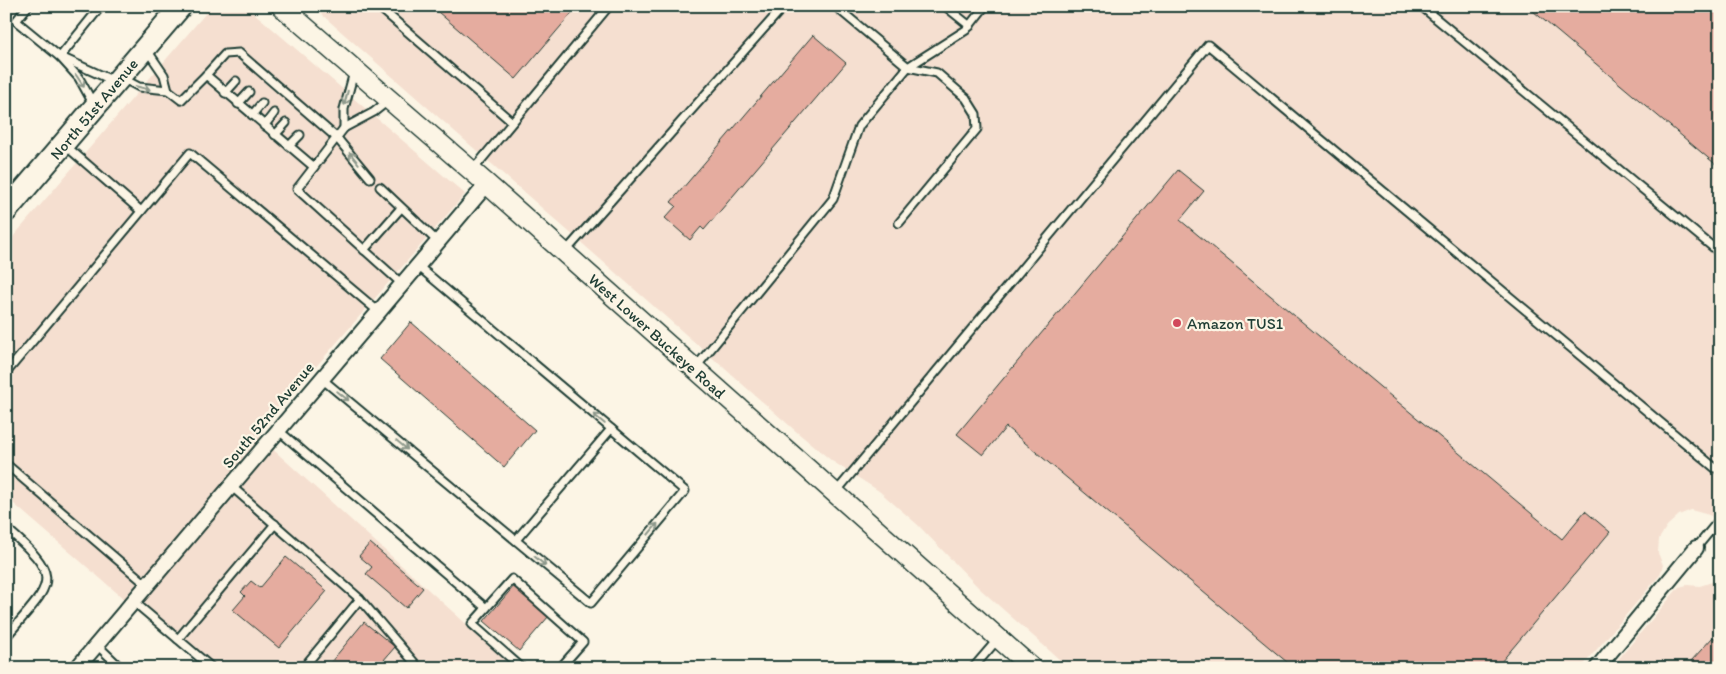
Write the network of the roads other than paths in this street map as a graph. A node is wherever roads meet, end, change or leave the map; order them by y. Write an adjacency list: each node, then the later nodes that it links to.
1 (28, 6): 14 (lane)
2 (101, 6): 14 (lane)
3 (181, 6): 13 (main road, North 51st Avenue)
4 (281, 6): 18 (main road, West Lower Buckeye Road)
5 (378, 6): 35 (lane)
6 (609, 6): 35 (lane)
7 (784, 6): 55 (lane)
8 (834, 6): 16 (lane)
9 (946, 6): 12 (lane)
10 (985, 6): 12 (lane)
11 (1421, 6): 56 (lane)
12 (970, 26): 16 (lane)
13 (145, 48): 21 (main road, North 51st Avenue); 25 (lane)
14 (60, 57): 21 (lane); 32 (lane, one-way to 32)
15 (251, 63): 17 (lane); 19 (lane); 20 (lane)
16 (908, 67): 52 (lane); 61 (lane)
17 (245, 70)
18 (354, 70): 29 (main road, West Lower Buckeye Road); 38 (lane, one-way to 38)
19 (263, 74): 22 (lane); 24 (lane)
20 (206, 75): 25 (lane); 28 (lane)
21 (118, 79): 25 (lane, one-way to 25); 32 (main road, North 51st Avenue)
22 (258, 80)
23 (236, 81): 28 (lane)
24 (276, 85): 27 (lane); 41 (lane)
25 (168, 90)
26 (248, 92): 31 (lane)
27 (271, 92)
28 (225, 93): 31 (lane)
29 (390, 100): 38 (lane); 45 (main road, West Lower Buckeye Road)
30 (262, 103): 34 (lane)
31 (238, 104): 34 (lane)
32 (96, 107): 42 (main road, North 51st Avenue)
33 (274, 113): 37 (lane)
34 (252, 116): 37 (lane)
35 (512, 122): 45 (lane)
36 (286, 123): 40 (lane)
37 (264, 126): 40 (lane)
38 (344, 128): 41 (lane)
39 (300, 135): 43 (lane)
40 (275, 136): 43 (lane)
41 (337, 138): 44 (lane); 46 (lane, one-way to 41)
42 (64, 144): 49 (main road, North 51st Avenue); 51 (lane)
43 (289, 146): 44 (lane)
44 (314, 167): 54 (lane)
45 (471, 171): 47 (main road, West Lower Buckeye Road)
46 (370, 178)
47 (487, 184): 53 (street, South 52nd Avenue); 55 (main road, West Lower Buckeye Road)
48 (380, 187): 50 (lane)
49 (7, 208)
50 (401, 208): 53 (lane); 54 (lane)
51 (141, 211): 59 (lane); 60 (lane)
52 (899, 224)
53 (438, 242): 57 (street, South 52nd Avenue)
54 (364, 250): 58 (lane)
55 (564, 253): 61 (main road, West Lower Buckeye Road)
56 (1720, 253)
57 (418, 266): 58 (street, South 52nd Avenue); 64 (lane, one-way to 57)
58 (402, 284): 59 (street, South 52nd Avenue)
59 (379, 312): 63 (street, South 52nd Avenue)
60 (9, 365): 62 (lane)
61 (694, 370): 69 (main road, West Lower Buckeye Road)
62 (6, 373)
63 (322, 379): 65 (street, South 52nd Avenue); 73 (lane, one-way to 73)
64 (611, 429): 73 (lane); 73 (lane, one-way to 64)
65 (278, 430): 68 (street, South 52nd Avenue); 78 (lane)
66 (6, 464): 75 (lane)
67 (1720, 468): 69 (lane)
68 (231, 486): 71 (lane); 75 (street, South 52nd Avenue)
69 (834, 494): 80 (main road, West Lower Buckeye Road)
70 (1720, 519): 74 (lane)
71 (274, 524): 76 (lane); 81 (lane)
72 (6, 528): 79 (lane)
73 (516, 540)
74 (1696, 548): 92 (street)
75 (147, 585): 77 (street, South 52nd Avenue)
76 (360, 598): 86 (lane); 87 (lane)
77 (133, 601): 81 (lane); 82 (street, South 52nd Avenue)
78 (486, 608): 88 (lane); 89 (lane)
79 (6, 636)
80 (999, 638): 90 (lane); 91 (main road, West Lower Buckeye Road)
81 (178, 639): 85 (lane)
82 (97, 645): 83 (street, South 52nd Avenue); 84 (lane)
83 (77, 668)
84 (121, 668)
85 (212, 668)
86 (303, 668)
87 (419, 668)
88 (522, 668)
89 (560, 668)
90 (973, 668)
91 (1032, 668)
92 (1597, 668)

